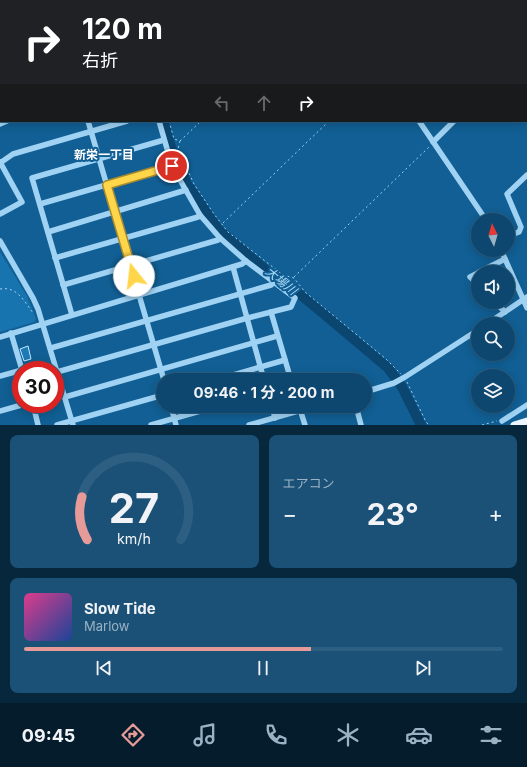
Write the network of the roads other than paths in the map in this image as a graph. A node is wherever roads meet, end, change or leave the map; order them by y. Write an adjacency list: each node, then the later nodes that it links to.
1 (88, 122): 6 (street)
2 (124, 122): 6 (street)
3 (159, 122): 7 (street)
4 (420, 122): 8 (street)
5 (453, 122): 8 (street)
6 (91, 132): 9 (street); 10 (street)
7 (164, 140): 9 (street); 11 (street)
8 (433, 142): 17 (street)
9 (99, 158): 13 (street); 15 (street)
10 (0, 163): 20 (street)
11 (172, 166): 13 (street); 14 (street)
12 (527, 175): 19 (street)
13 (107, 185): 15 (street); 16 (street)
14 (186, 190): 16 (street); 21 (street)
15 (40, 204): 22 (street)
16 (114, 212): 22 (street); 25 (street)
17 (481, 213)
18 (515, 213): 23 (street)
19 (515, 213)
20 (0, 214)
21 (200, 215): 24 (street); 25 (street)
22 (48, 232): 27 (street)
23 (515, 233)
24 (220, 238): 29 (street); 30 (street)
25 (122, 239): 27 (street); 30 (street)
26 (0, 241): 46 (street)
27 (55, 258): 34 (street)
28 (504, 258): 31 (street); 37 (street)
29 (246, 261): 32 (street); 33 (street)
30 (130, 265): 34 (street); 36 (street)
31 (491, 265)
32 (233, 267): 35 (street); 36 (street)
33 (274, 282): 35 (street); 40 (street)
34 (63, 285): 42 (street)
35 (240, 294): 44 (street); 45 (street)
36 (139, 295): 42 (street); 45 (street)
37 (525, 299): 38 (street); 41 (street)
38 (527, 308)
39 (502, 309): 41 (street)
40 (271, 312): 44 (street); 50 (street)
41 (505, 312): 43 (street)
42 (72, 315): 46 (street)
43 (498, 317)
44 (248, 318): 51 (street); 52 (street)
45 (147, 321): 52 (street); 53 (street)
46 (43, 324): 47 (street); 53 (street)
47 (12, 333): 49 (street); 55 (street)
48 (471, 335): 66 (street)
49 (0, 336)
50 (277, 336): 51 (street); 54 (street)
51 (254, 342): 57 (street); 58 (street)
52 (154, 345): 58 (street); 59 (street)
53 (51, 348): 56 (street)
54 (285, 360): 57 (street); 64 (street)
55 (20, 361)
56 (54, 361)
57 (260, 367): 62 (street); 63 (street)
58 (161, 369): 61 (street); 68 (street)
59 (64, 370)
60 (12, 373): 65 (street)
61 (162, 373)
62 (240, 373)
63 (262, 373)
64 (289, 373)
65 (0, 376)
66 (372, 390)
67 (64, 394): 68 (street)
68 (65, 397): 84 (street)
69 (156, 397): 84 (street)
70 (527, 405): 82 (street)
71 (12, 408): 72 (street)
72 (0, 411)
73 (35, 413): 85 (street)
74 (173, 413): 80 (street)
75 (192, 413): 80 (street)
76 (274, 413): 81 (street)
77 (288, 413): 81 (street)
78 (301, 413): 90 (street)
79 (358, 413): 91 (street)
80 (174, 418): 87 (street); 88 (street)
81 (275, 418): 89 (street)
82 (501, 420)
83 (527, 421): 92 (main road)
84 (72, 423): 86 (street)
85 (38, 425)
86 (57, 425)
87 (151, 425)
88 (176, 425)
89 (250, 425)
90 (305, 425)
91 (361, 425)
92 (514, 425)

